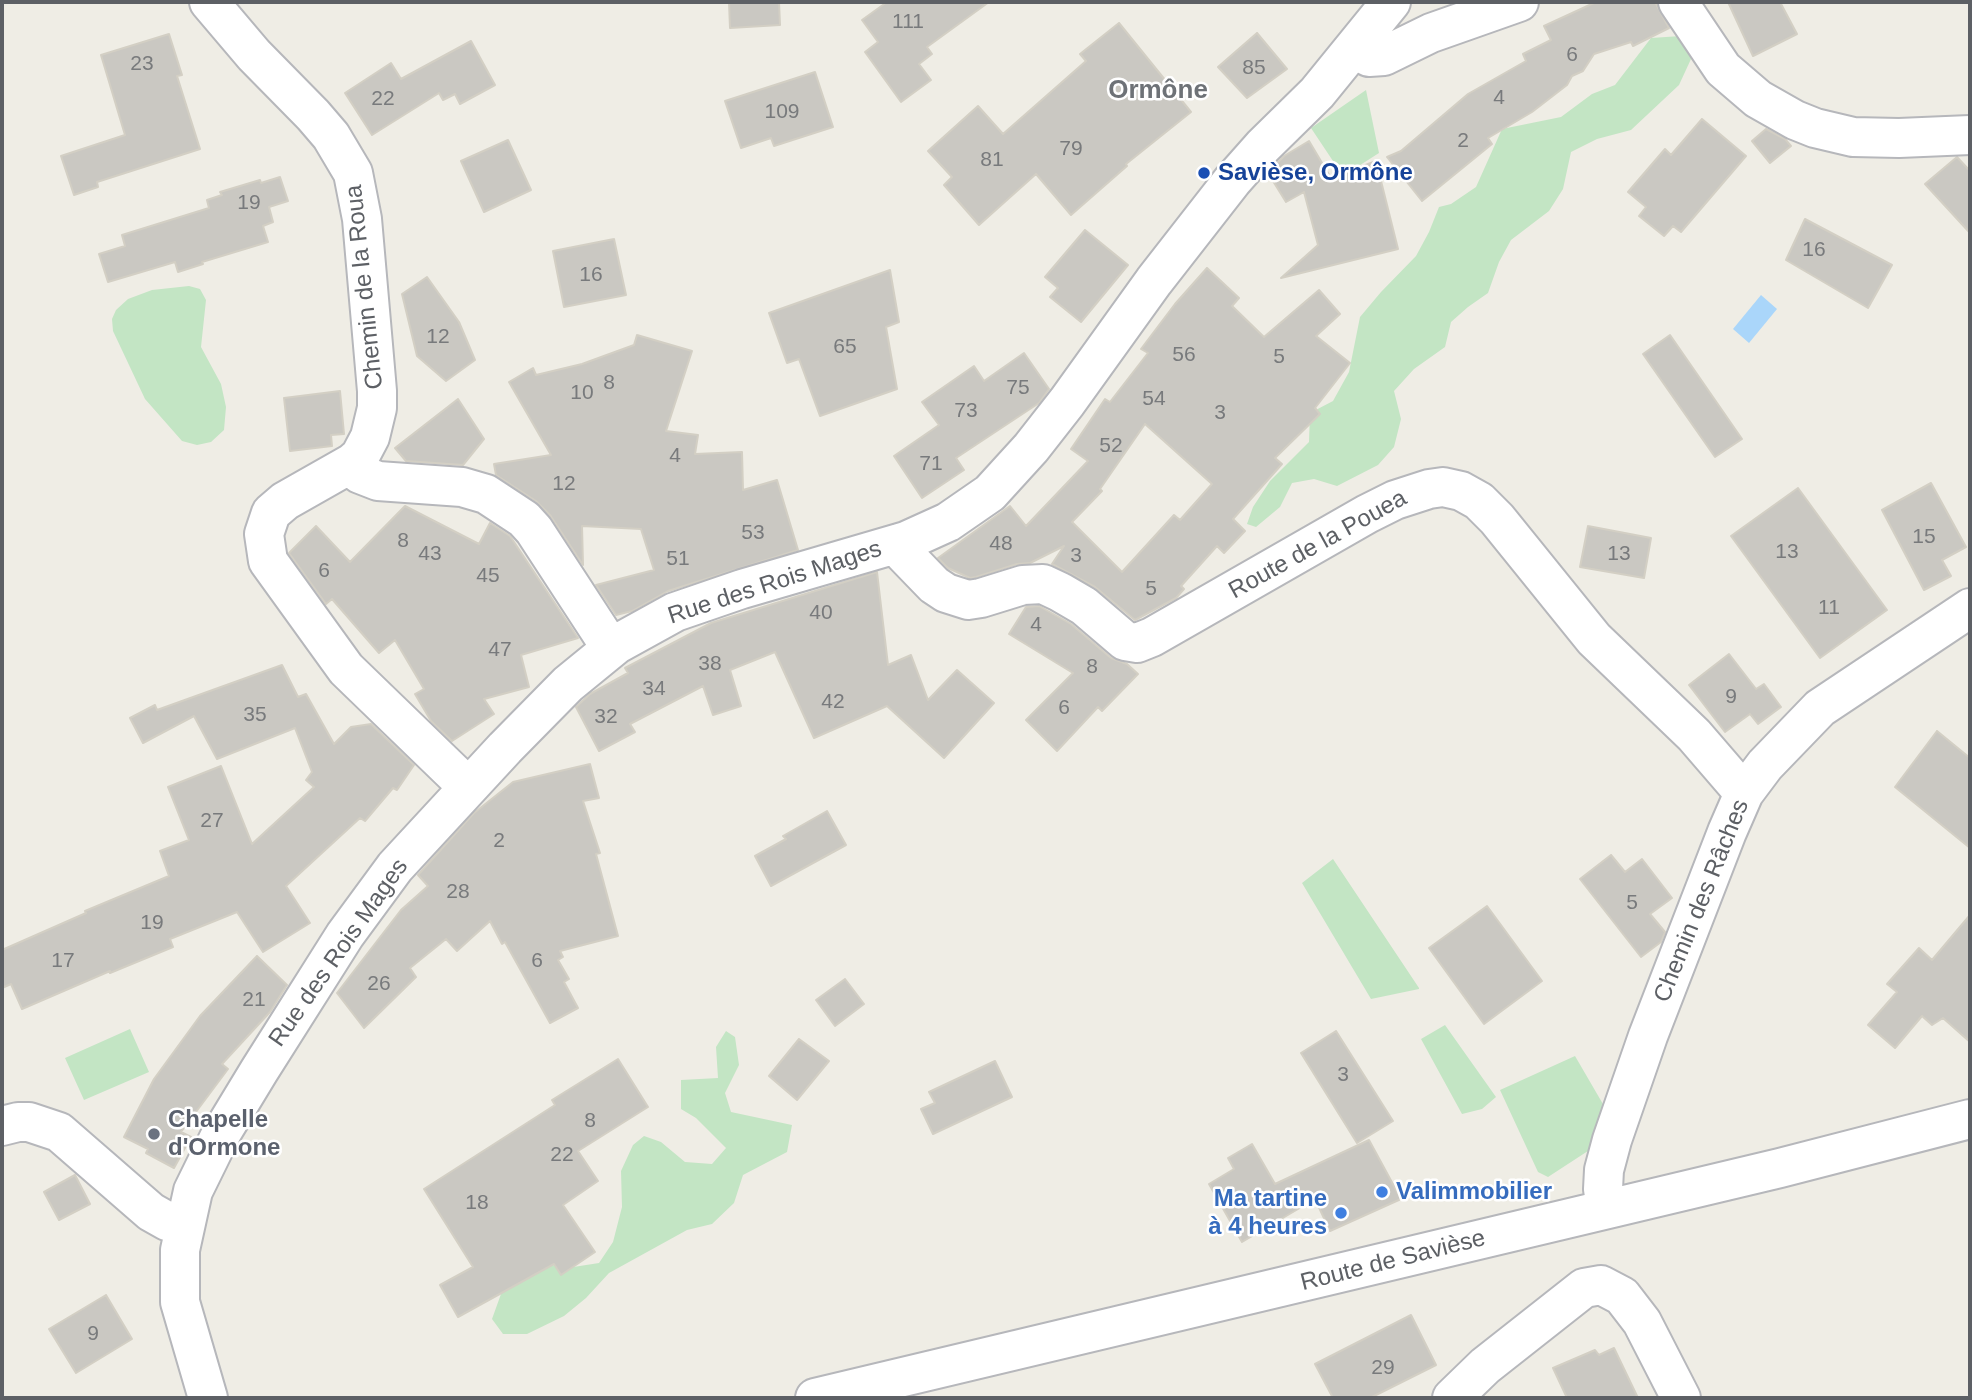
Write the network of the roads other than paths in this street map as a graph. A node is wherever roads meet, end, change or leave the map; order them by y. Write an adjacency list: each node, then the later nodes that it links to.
1 (209, 2): 7 (street, Chemin de la Roua)
2 (1391, 2): 5 (street, Rue des Rois Mages)
3 (1519, 2): 5 (street)
4 (1678, 2): 6 (street)
5 (1355, 48): 8 (street, Rue des Rois Mages)
6 (1970, 135)
7 (349, 465): 10 (street); 11 (street, Chemin de la Roua)
8 (899, 543): 10 (street, Rue des Rois Mages); 12 (street, Route de la Pouea)
9 (1970, 608): 12 (street, Chemin des Râches)
10 (611, 648): 11 (street, Rue des Rois Mages)
11 (468, 787): 16 (street, Rue des Rois Mages)
12 (1744, 793): 15 (street, Chemin des Râches)
13 (1970, 1119): 15 (street, Route de Savièse)
14 (2, 1126): 16 (street)
15 (1606, 1209): 20 (street, Route de Savièse)
16 (184, 1226): 17 (street, Rue des Rois Mages)
17 (180, 1302): 18 (street); 19 (street, Rue des Rois Mages)
18 (189, 1398)
19 (208, 1398)
20 (815, 1398)
21 (1452, 1398): 22 (street)
22 (1681, 1398)

